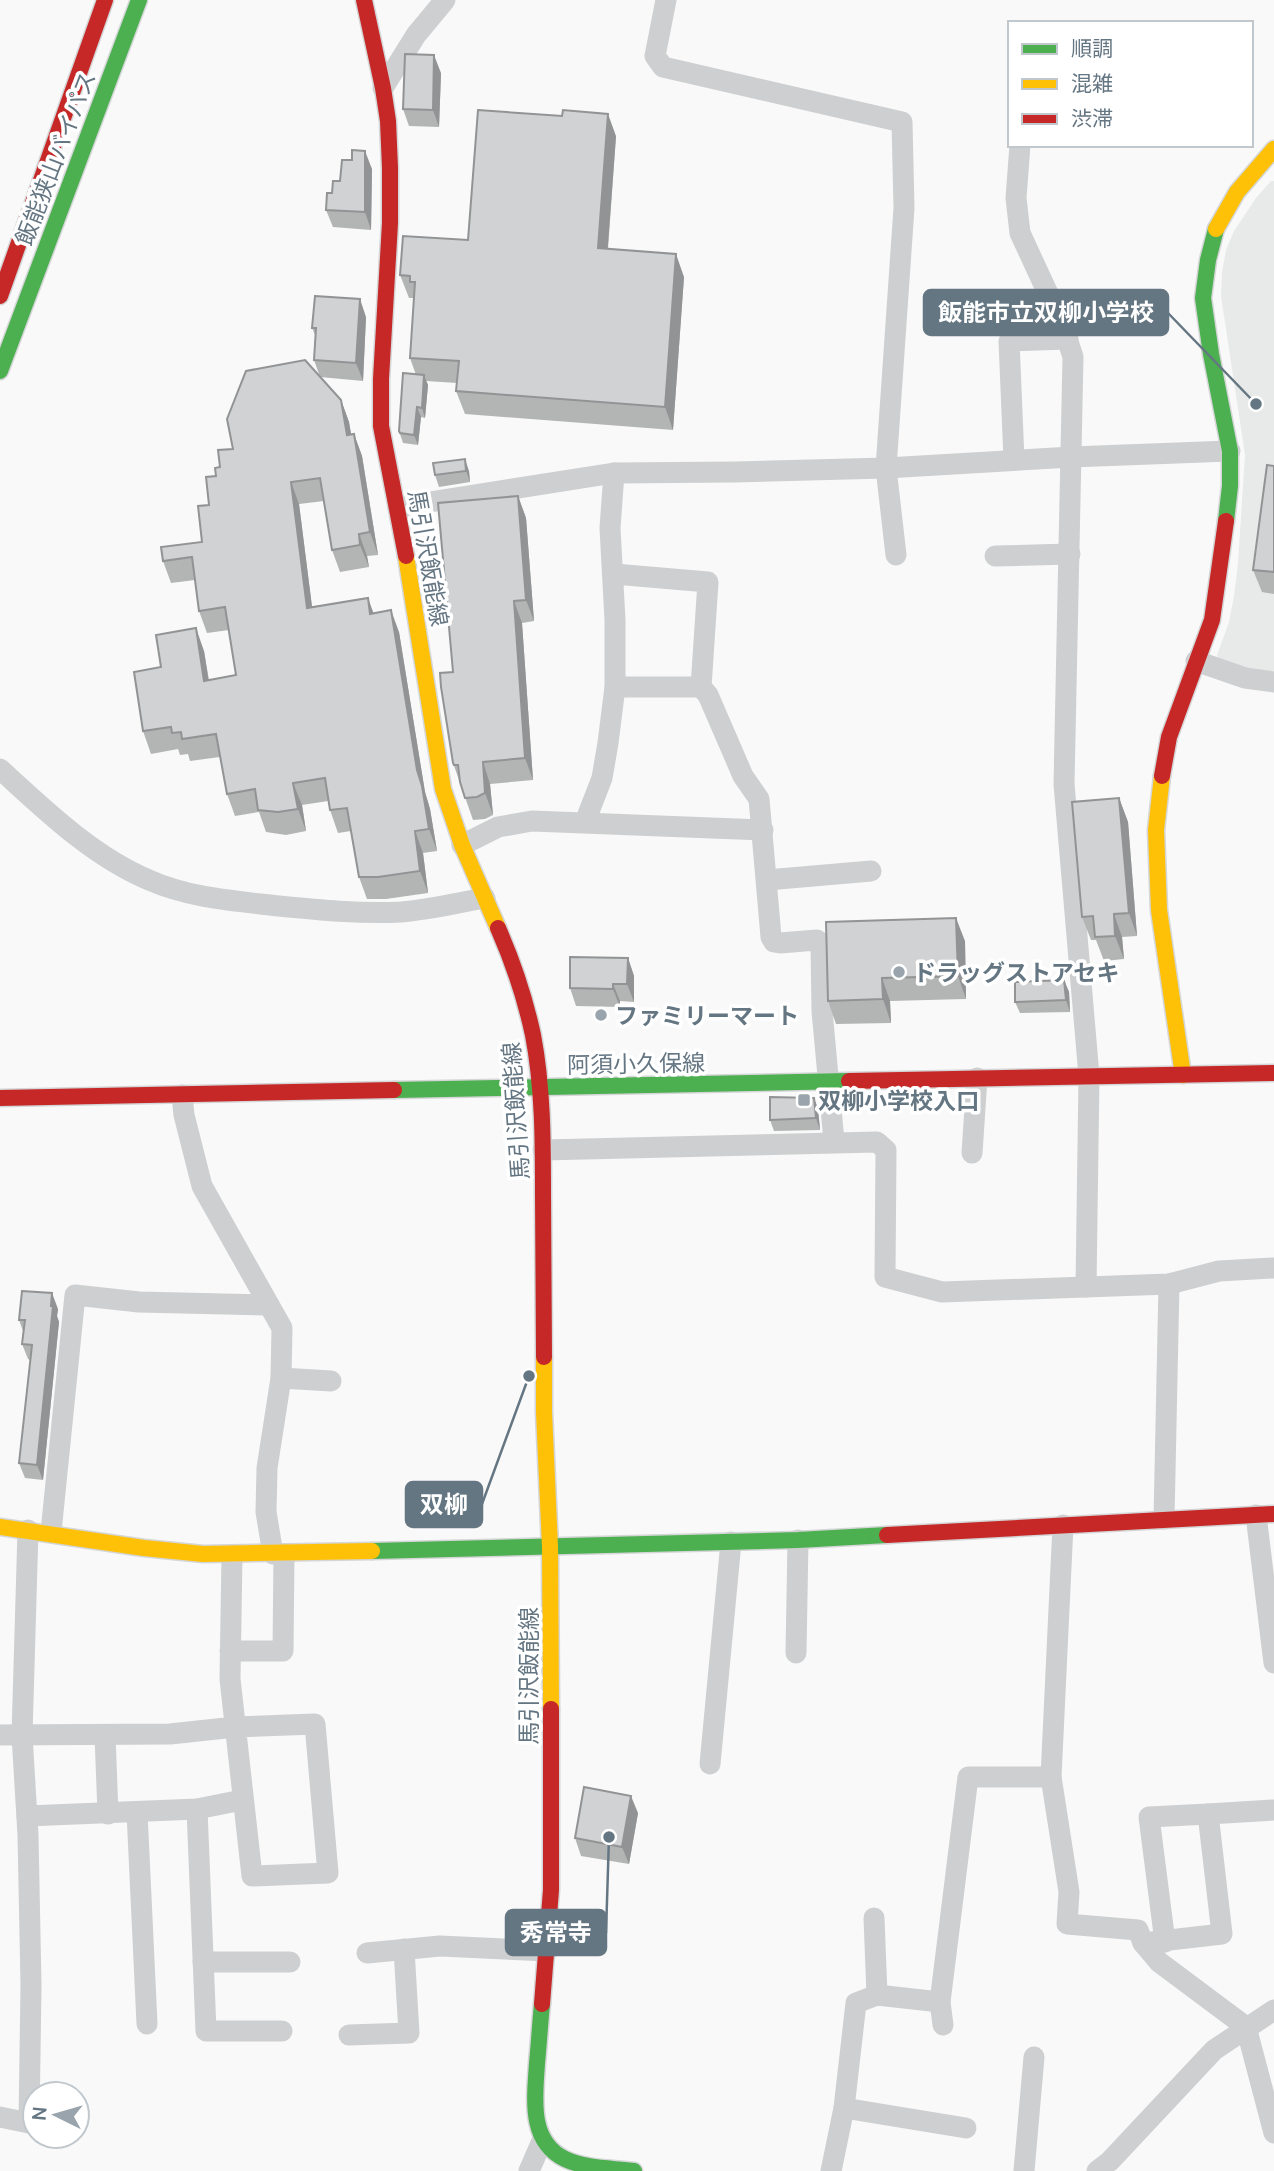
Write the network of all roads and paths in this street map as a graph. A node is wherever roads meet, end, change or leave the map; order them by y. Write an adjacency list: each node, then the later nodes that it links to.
1 (105, 0): 9 (main road, 飯能狭山バイパス)
2 (139, 0): 11 (main road, 飯能狭山バイパス)
3 (364, 0): 6 (main road, 馬引沢飯能線)
4 (445, 0): 6 (street)
5 (666, 0): 15 (street)
6 (383, 88): 17 (main road, 馬引沢飯能線)
7 (1020, 147): 10 (street)
8 (1274, 149): 12 (main road)
9 (0, 296)
10 (1068, 339): 13 (street); 14 (street)
11 (0, 371)
12 (1230, 451): 13 (street); 22 (main road)
13 (1071, 457): 14 (street); 18 (street)
14 (1014, 460): 15 (street)
15 (886, 468): 16 (street); 19 (street)
16 (614, 473): 17 (street); 21 (street)
17 (398, 507): 29 (main road, 馬引沢飯能線)
18 (1070, 554): 20 (street); 35 (street)
19 (896, 555)
20 (995, 556)
21 (614, 574): 24 (street); 25 (street)
22 (1196, 661): 23 (street); 34 (main road)
23 (1274, 682)
24 (615, 687): 25 (street); 27 (street)
25 (701, 687): 28 (street)
26 (0, 769): 32 (street)
27 (586, 822): 28 (street); 29 (street)
28 (763, 830): 31 (street)
29 (462, 845): 32 (main road, 馬引沢飯能線)
30 (871, 871): 31 (street)
31 (767, 880): 37 (street)
32 (485, 898): 38 (main road, 馬引沢飯能線)
33 (1274, 1073): 34 (main road, 阿須小久保線)
34 (1183, 1074): 35 (main road, 阿須小久保線)
35 (1089, 1076): 36 (main road, 阿須小久保線); 46 (street)
36 (977, 1078): 37 (main road, 阿須小久保線); 43 (street)
37 (830, 1081): 38 (main road, 阿須小久保線); 41 (street)
38 (540, 1088): 39 (main road, 阿須小久保線); 42 (main road, 馬引沢飯能線)
39 (182, 1095): 40 (main road, 阿須小久保線); 47 (street)
40 (0, 1098)
41 (834, 1142): 42 (street); 46 (street)
42 (543, 1150): 58 (main road, 馬引沢飯能線)
43 (972, 1153)
44 (1274, 1268): 45 (street)
45 (1168, 1284): 46 (street); 51 (street)
46 (1086, 1287)
47 (269, 1305): 48 (street); 55 (street)
48 (281, 1378): 49 (street); 59 (street)
49 (331, 1381)
50 (1265, 1514): 51 (main road); 63 (street)
51 (1164, 1519): 52 (main road)
52 (1063, 1525): 56 (main road); 69 (street)
53 (0, 1527): 54 (main road)
54 (28, 1530): 55 (main road); 66 (street)
55 (51, 1532): 60 (main road)
56 (799, 1540): 57 (main road); 62 (street)
57 (731, 1542): 58 (main road); 68 (street)
58 (550, 1547): 59 (main road); 80 (main road, 馬引沢飯能線)
59 (279, 1554): 60 (main road); 61 (street)
60 (232, 1555): 61 (street)
61 (230, 1651): 64 (street)
62 (796, 1653)
63 (1274, 1663)
64 (235, 1727): 67 (street); 70 (street); 70 (street)
65 (0, 1735): 66 (street)
66 (22, 1735): 67 (street); 76 (street)
67 (105, 1735): 74 (street)
68 (710, 1764)
69 (1051, 1777): 78 (street); 85 (street)
70 (242, 1800): 71 (street)
71 (197, 1809): 73 (street); 82 (street)
72 (1274, 1810): 75 (street)
73 (137, 1812): 74 (street); 87 (street)
74 (108, 1814): 76 (street)
75 (1208, 1814): 78 (street); 78 (street)
76 (27, 1816): 94 (street)
77 (874, 1918): 84 (street)
78 (1154, 1943): 89 (street)
79 (404, 1949): 80 (street); 81 (street); 91 (street)
80 (547, 1951): 97 (main road, 馬引沢飯能線)
81 (367, 1953)
82 (204, 1962): 83 (street); 90 (street)
83 (290, 1962)
84 (877, 1995): 85 (street); 93 (street)
85 (940, 2002): 88 (street)
86 (1274, 2010): 89 (street)
87 (147, 2024)
88 (943, 2025)
89 (1246, 2027): 96 (street); 102 (street)
90 (282, 2031)
91 (349, 2035)
92 (1034, 2057): 101 (street)
93 (844, 2108): 95 (street); 100 (street)
94 (0, 2117)
95 (966, 2128)
96 (1274, 2133)
97 (542, 2141): 98 (street); 99 (main road)
98 (529, 2171)
99 (634, 2171)
100 (831, 2171)
101 (1024, 2171)
102 (1097, 2171)

